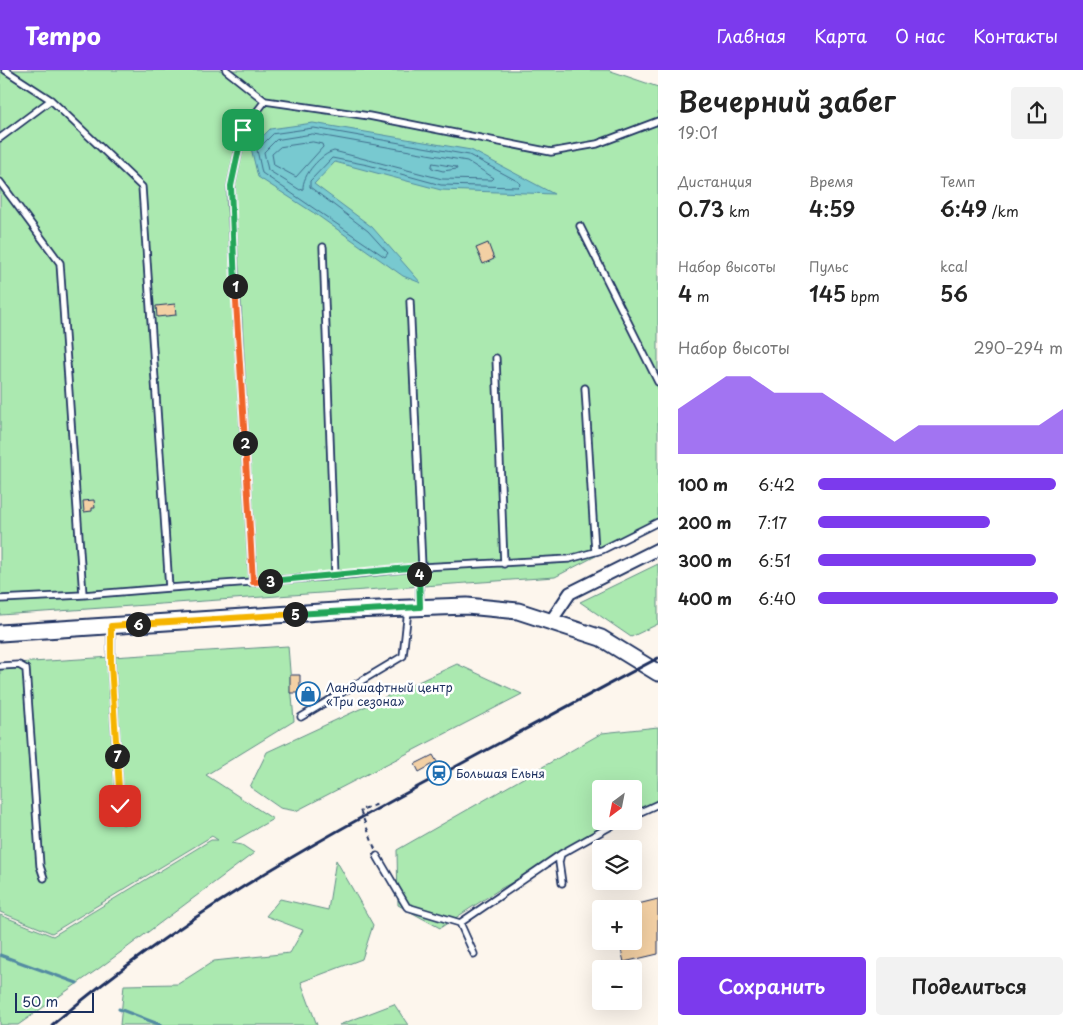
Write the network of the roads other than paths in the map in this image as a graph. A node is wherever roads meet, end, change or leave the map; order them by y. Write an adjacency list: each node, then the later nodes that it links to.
1 (5, 70): 3 (lane)
2 (226, 70): 4 (lane)
3 (51, 100): 6 (lane); 21 (lane)
4 (265, 102): 5 (lane); 20 (lane)
5 (658, 121)
6 (0, 138)
7 (0, 182): 22 (lane)
8 (580, 226): 12 (lane)
9 (323, 247): 19 (lane)
10 (410, 301): 18 (lane)
11 (496, 358): 17 (lane)
12 (658, 382)
13 (585, 388): 16 (lane)
14 (658, 522): 16 (lane)
15 (658, 549): 25 (street)
16 (595, 551): 17 (lane)
17 (504, 564): 18 (lane)
18 (420, 567): 19 (lane); 24 (lane)
19 (335, 576): 20 (lane)
20 (253, 582): 21 (lane)
21 (169, 588): 22 (lane)
22 (83, 595): 23 (lane)
23 (0, 599)
24 (414, 607): 25 (main road); 26 (main road); 30 (lane)
25 (551, 621): 29 (main road)
26 (111, 626): 27 (main road); 33 (lane)
27 (0, 634)
28 (0, 666): 37 (lane)
29 (658, 673)
30 (301, 717)
31 (658, 804): 32 (lane)
32 (642, 811)
33 (123, 820)
34 (604, 830): 35 (lane)
35 (561, 854): 38 (lane); 39 (lane)
36 (378, 856): 39 (lane)
37 (44, 878)
38 (562, 883)
39 (460, 923): 40 (lane)
40 (474, 954)

